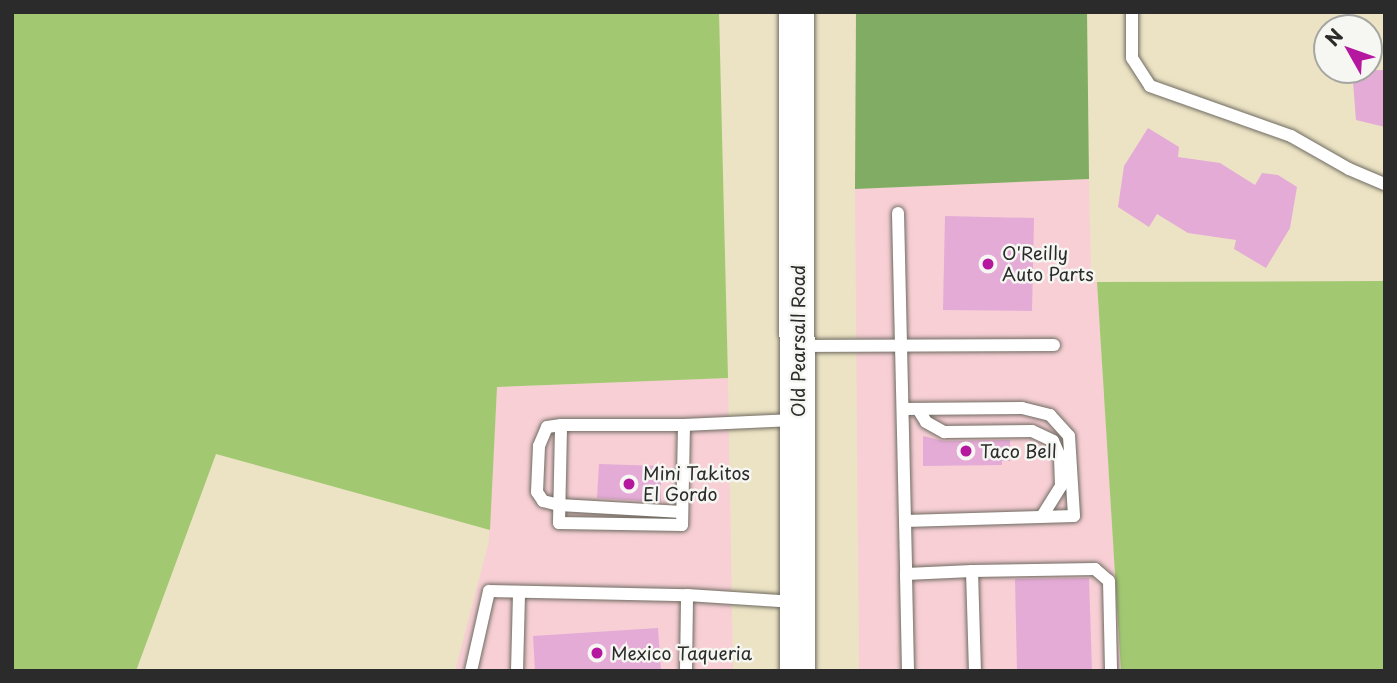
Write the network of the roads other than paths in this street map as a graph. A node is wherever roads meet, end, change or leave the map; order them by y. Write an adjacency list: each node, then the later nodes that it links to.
1 (796, 12): 7 (main road, Old Pearsall Road)
2 (1132, 12): 3 (lane)
3 (1385, 184)
4 (898, 213): 5 (lane)
5 (901, 344): 6 (lane); 7 (lane); 8 (lane)
6 (1054, 345)
7 (799, 346): 10 (main road, Old Pearsall Road)
8 (902, 409): 9 (lane); 15 (lane)
9 (918, 409): 14 (lane); 14 (lane)
10 (798, 419): 12 (lane); 20 (main road, Old Pearsall Road)
11 (561, 425): 12 (lane); 13 (lane); 13 (lane)
12 (684, 425): 13 (lane)
13 (559, 505)
14 (1041, 517): 15 (lane)
15 (905, 521): 17 (lane)
16 (972, 571): 17 (lane); 27 (lane); 28 (lane)
17 (906, 574): 26 (lane)
18 (519, 592): 19 (lane); 21 (lane); 22 (lane)
19 (687, 595): 20 (lane); 23 (lane)
20 (797, 612): 24 (main road, Old Pearsall Road); 25 (main road)
21 (471, 671)
22 (517, 671)
23 (686, 671)
24 (797, 671)
25 (818, 671)
26 (908, 671)
27 (975, 671)
28 (1111, 671)

